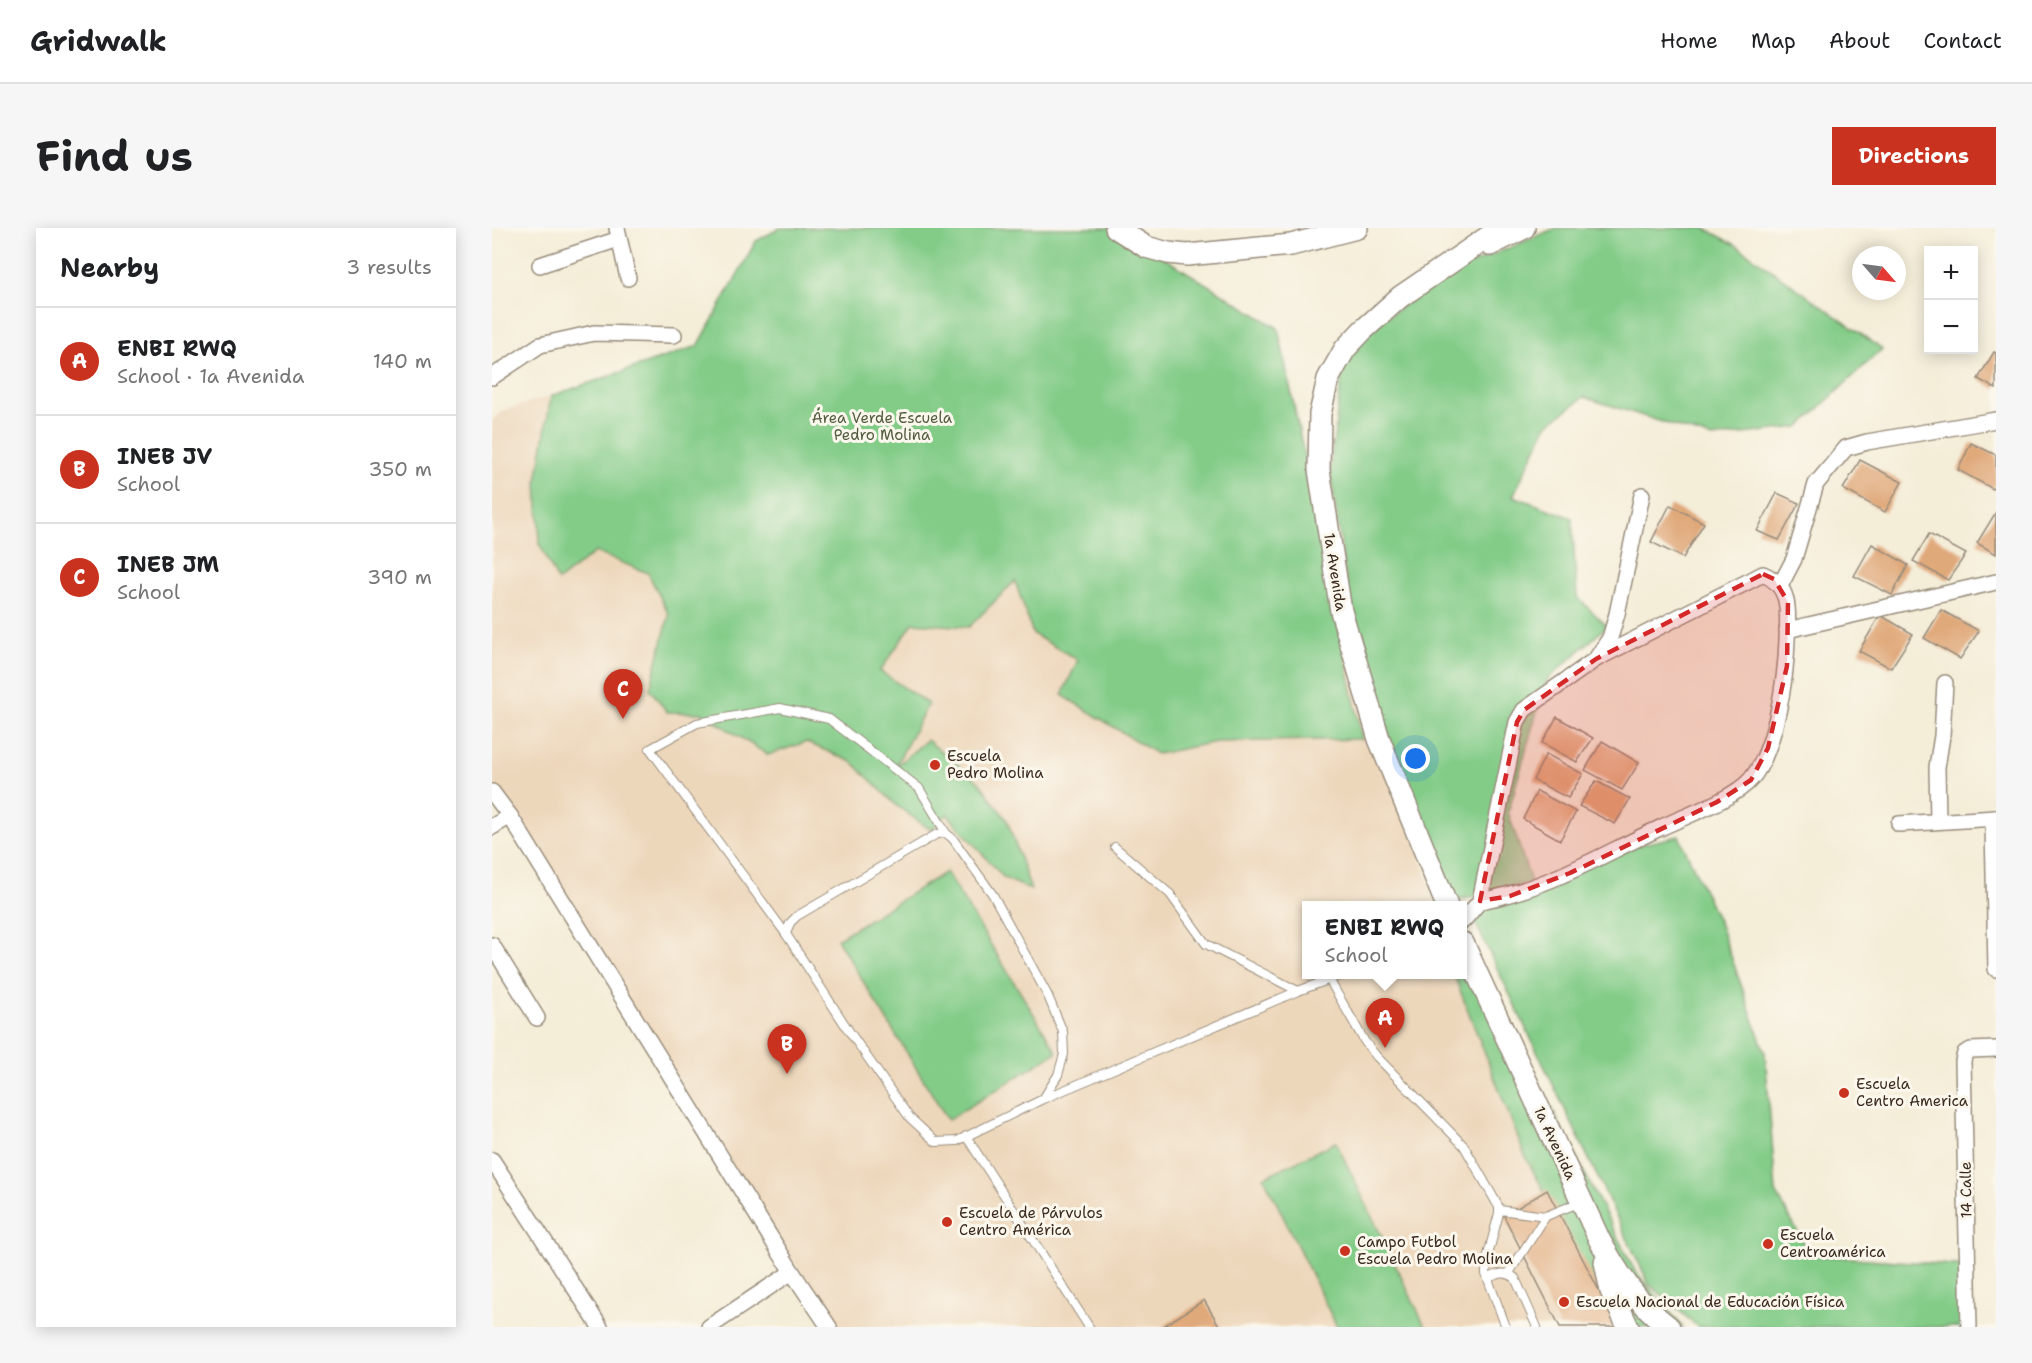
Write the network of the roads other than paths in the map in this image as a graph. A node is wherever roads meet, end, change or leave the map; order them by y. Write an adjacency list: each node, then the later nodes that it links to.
1 (1116, 228): 2 (main road)
2 (1357, 228)
3 (1501, 228): 7 (main road, 1a Avenida)
4 (1524, 228): 7 (main road, 1a Avenida)
5 (618, 234): 6 (street); 8 (street)
6 (540, 265)
7 (1438, 271): 26 (main road, 1a Avenida)
8 (628, 278)
9 (674, 335): 10 (street)
10 (492, 377)
11 (1996, 420): 14 (street)
12 (1642, 495): 16 (street)
13 (1996, 582): 15 (street)
14 (1780, 586): 15 (street); 16 (street)
15 (1787, 630): 27 (street)
16 (1596, 659): 27 (street)
17 (1945, 683): 21 (street)
18 (492, 792): 19 (street)
19 (510, 816): 23 (street); 45 (street)
20 (1995, 818): 21 (street); 32 (street)
21 (1938, 821): 22 (street)
22 (1899, 824)
23 (492, 827)
24 (946, 833): 29 (lane); 29 (lane); 38 (lane)
25 (1114, 847): 35 (lane)
26 (1445, 901)
27 (1480, 901): 28 (street)
28 (1467, 916)
29 (786, 934): 39 (lane)
30 (492, 945): 36 (street)
31 (1467, 952): 41 (main road, 1a Avenida)
32 (1996, 969)
33 (1335, 979): 34 (lane)
34 (1330, 981): 35 (lane); 42 (lane)
35 (1298, 991): 38 (lane)
36 (537, 1018)
37 (1996, 1049): 56 (street, 14 Calle)
38 (1043, 1099): 39 (lane)
39 (966, 1136): 51 (lane)
40 (492, 1160): 48 (street)
41 (1583, 1202): 43 (lane); 44 (main road, 1a Avenida)
42 (1499, 1210): 43 (lane); 47 (lane)
43 (1546, 1215): 46 (lane)
44 (1600, 1241): 54 (main road); 55 (main road, 1a Avenida)
45 (792, 1272): 49 (street); 50 (street)
46 (1509, 1273): 47 (lane); 53 (lane)
47 (1488, 1278): 52 (lane)
48 (600, 1327)
49 (709, 1327)
50 (829, 1327)
51 (1089, 1327)
52 (1506, 1327)
53 (1537, 1327)
54 (1628, 1327)
55 (1669, 1327)
56 (1969, 1327)

